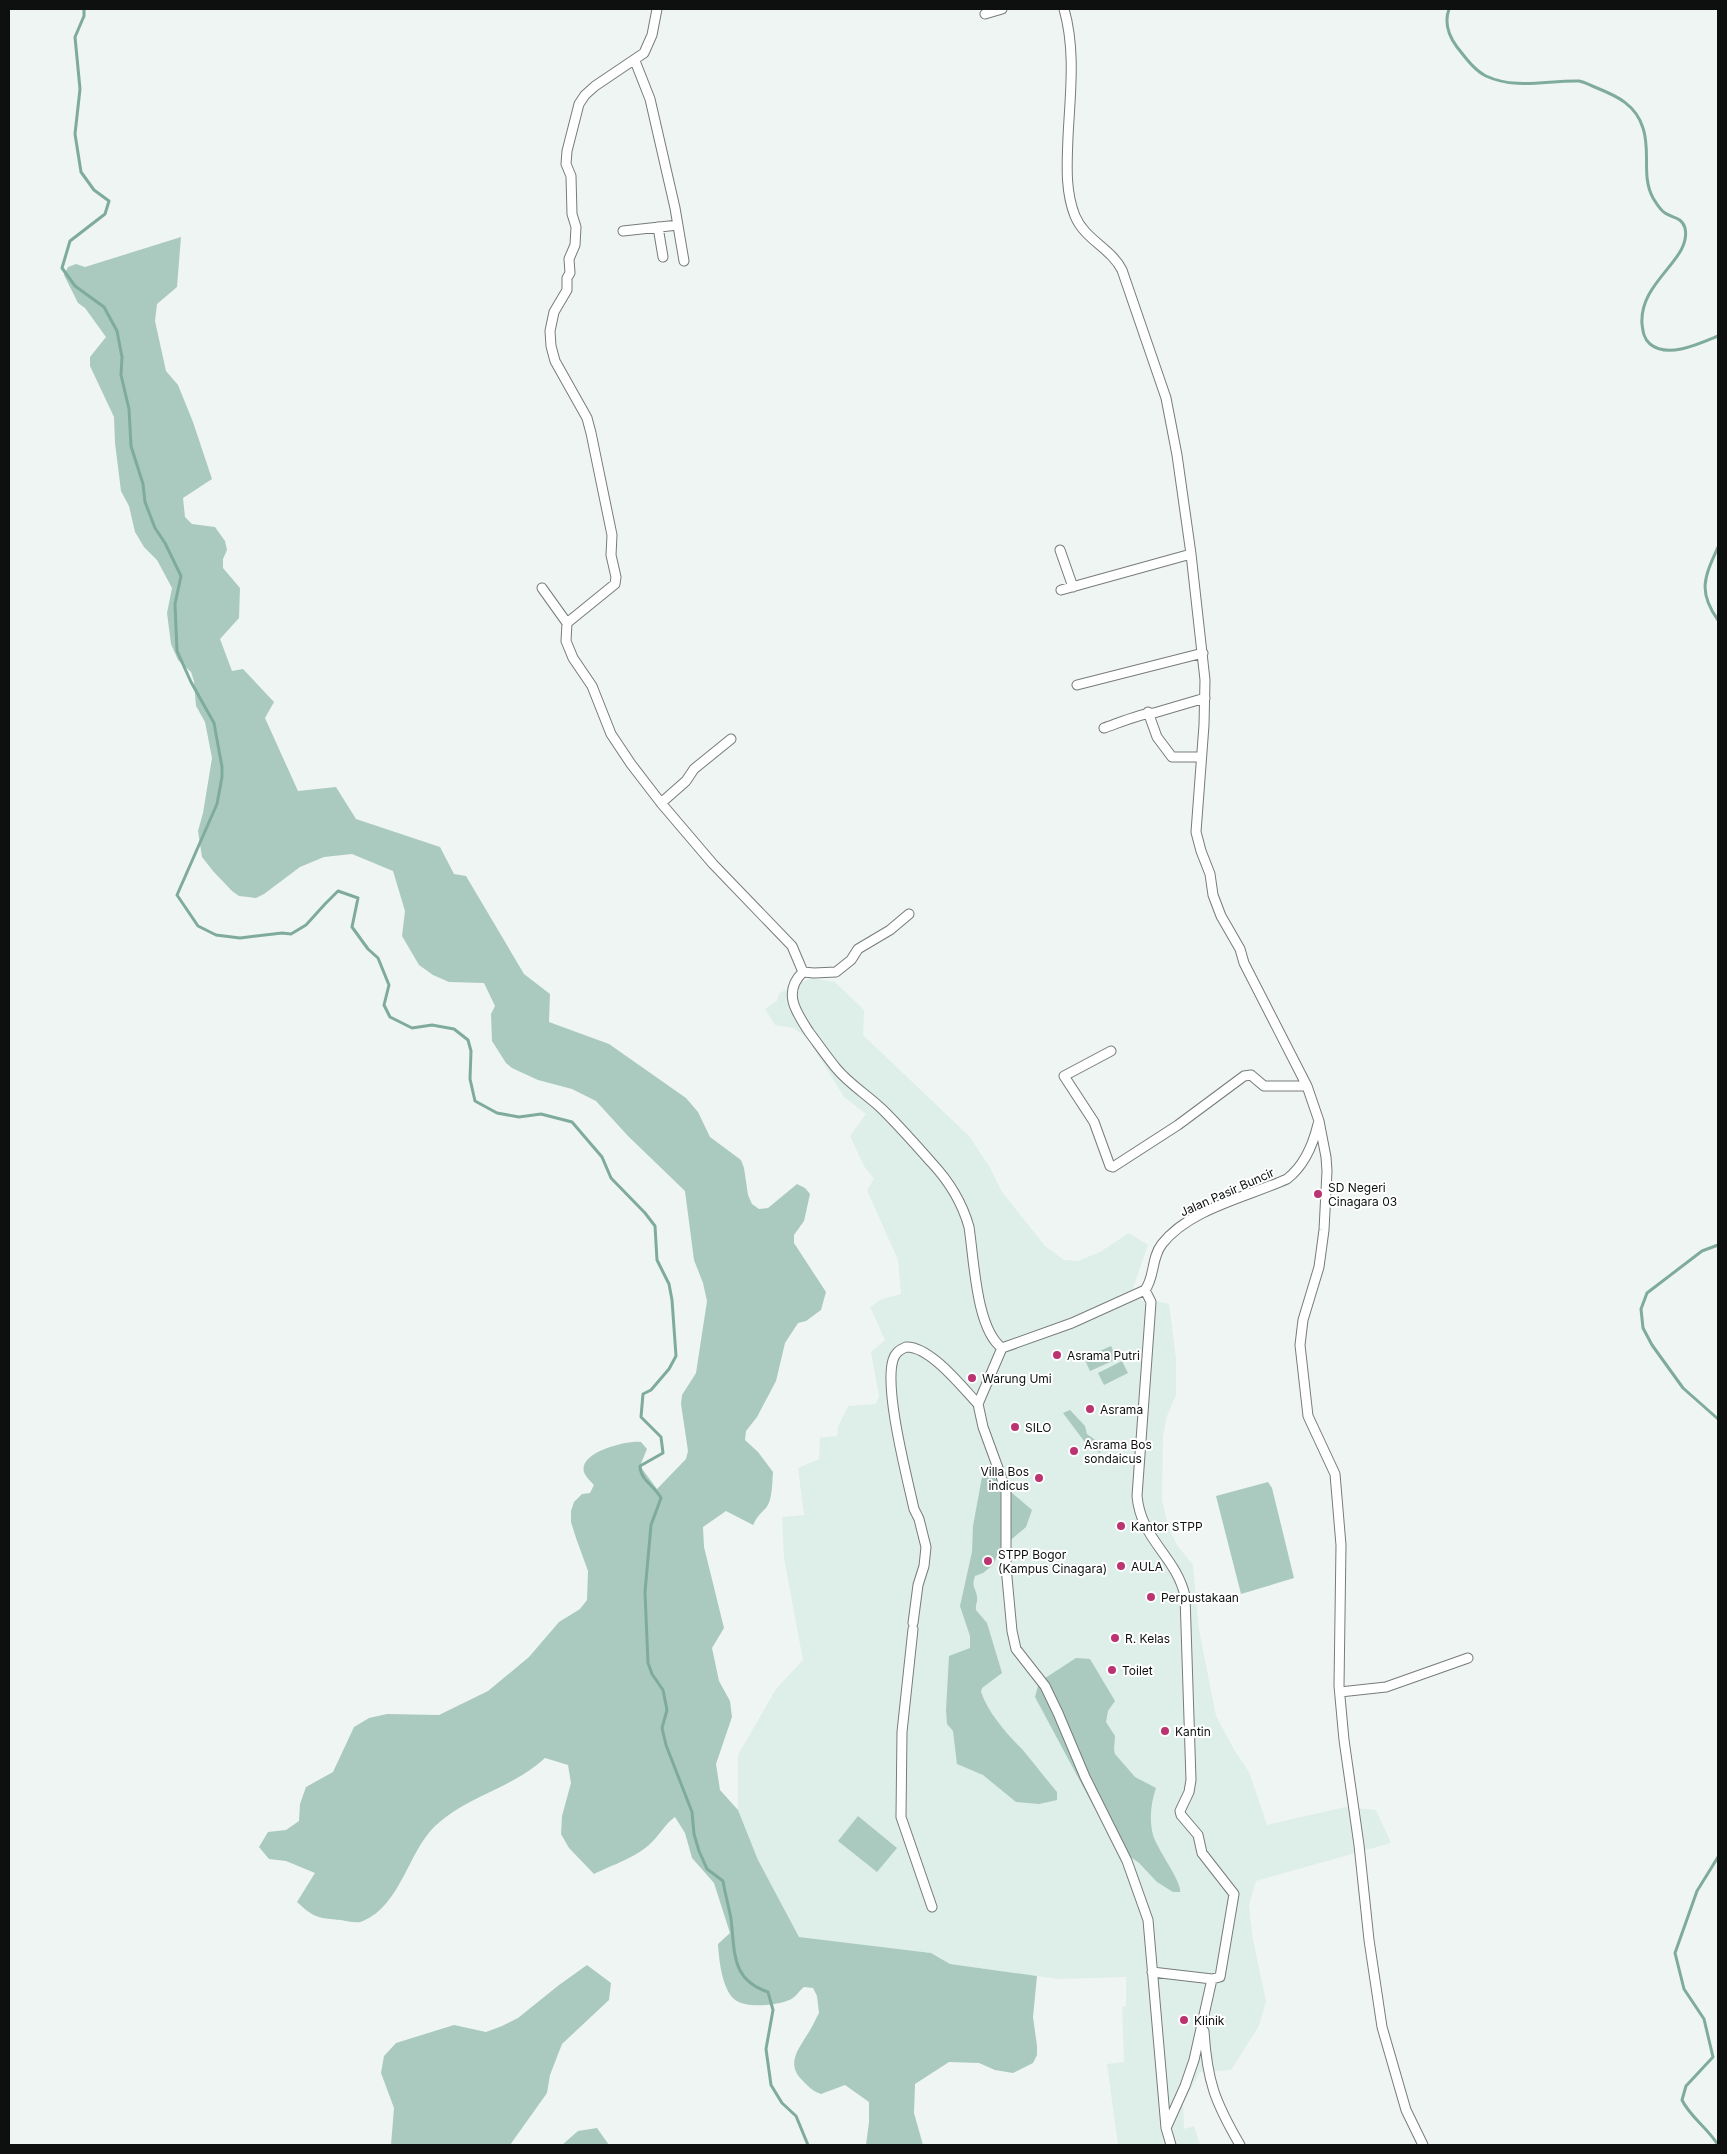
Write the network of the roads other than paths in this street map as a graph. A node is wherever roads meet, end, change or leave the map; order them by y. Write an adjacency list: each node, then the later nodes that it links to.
1 (657, 9): 5 (street)
2 (1002, 9): 4 (street)
3 (1064, 9): 12 (street)
4 (985, 14)
5 (635, 61): 6 (street); 16 (street)
6 (678, 225): 7 (street); 10 (street)
7 (658, 227): 8 (street); 9 (street)
8 (623, 231)
9 (663, 256)
10 (684, 262)
11 (1060, 550): 13 (street)
12 (1191, 554): 13 (street); 17 (street)
13 (1073, 587): 15 (street)
14 (542, 588): 16 (street)
15 (1061, 590)
16 (567, 623): 24 (street)
17 (1203, 653): 18 (street); 19 (street)
18 (1077, 685)
19 (1206, 698): 20 (street); 23 (street)
20 (1148, 712): 21 (street); 23 (street)
21 (1104, 728)
22 (732, 739): 24 (street)
23 (1201, 757): 28 (street)
24 (660, 803): 26 (street)
25 (909, 914): 26 (street)
26 (803, 972): 31 (street)
27 (1111, 1051): 28 (street)
28 (1308, 1086): 29 (street)
29 (1319, 1121): 30 (street, Jalan Pasir Buncir); 34 (street)
30 (1145, 1290): 31 (street); 37 (street)
31 (1002, 1348): 32 (street)
32 (978, 1404): 35 (street); 36 (street)
33 (1468, 1658): 34 (street)
34 (1340, 1692): 42 (street)
35 (932, 1907)
36 (1152, 1972): 37 (street); 39 (street)
37 (1212, 1979): 38 (street)
38 (1203, 2021): 39 (street); 41 (street)
39 (1166, 2128): 40 (street)
40 (1170, 2145)
41 (1240, 2145)
42 (1422, 2145)

